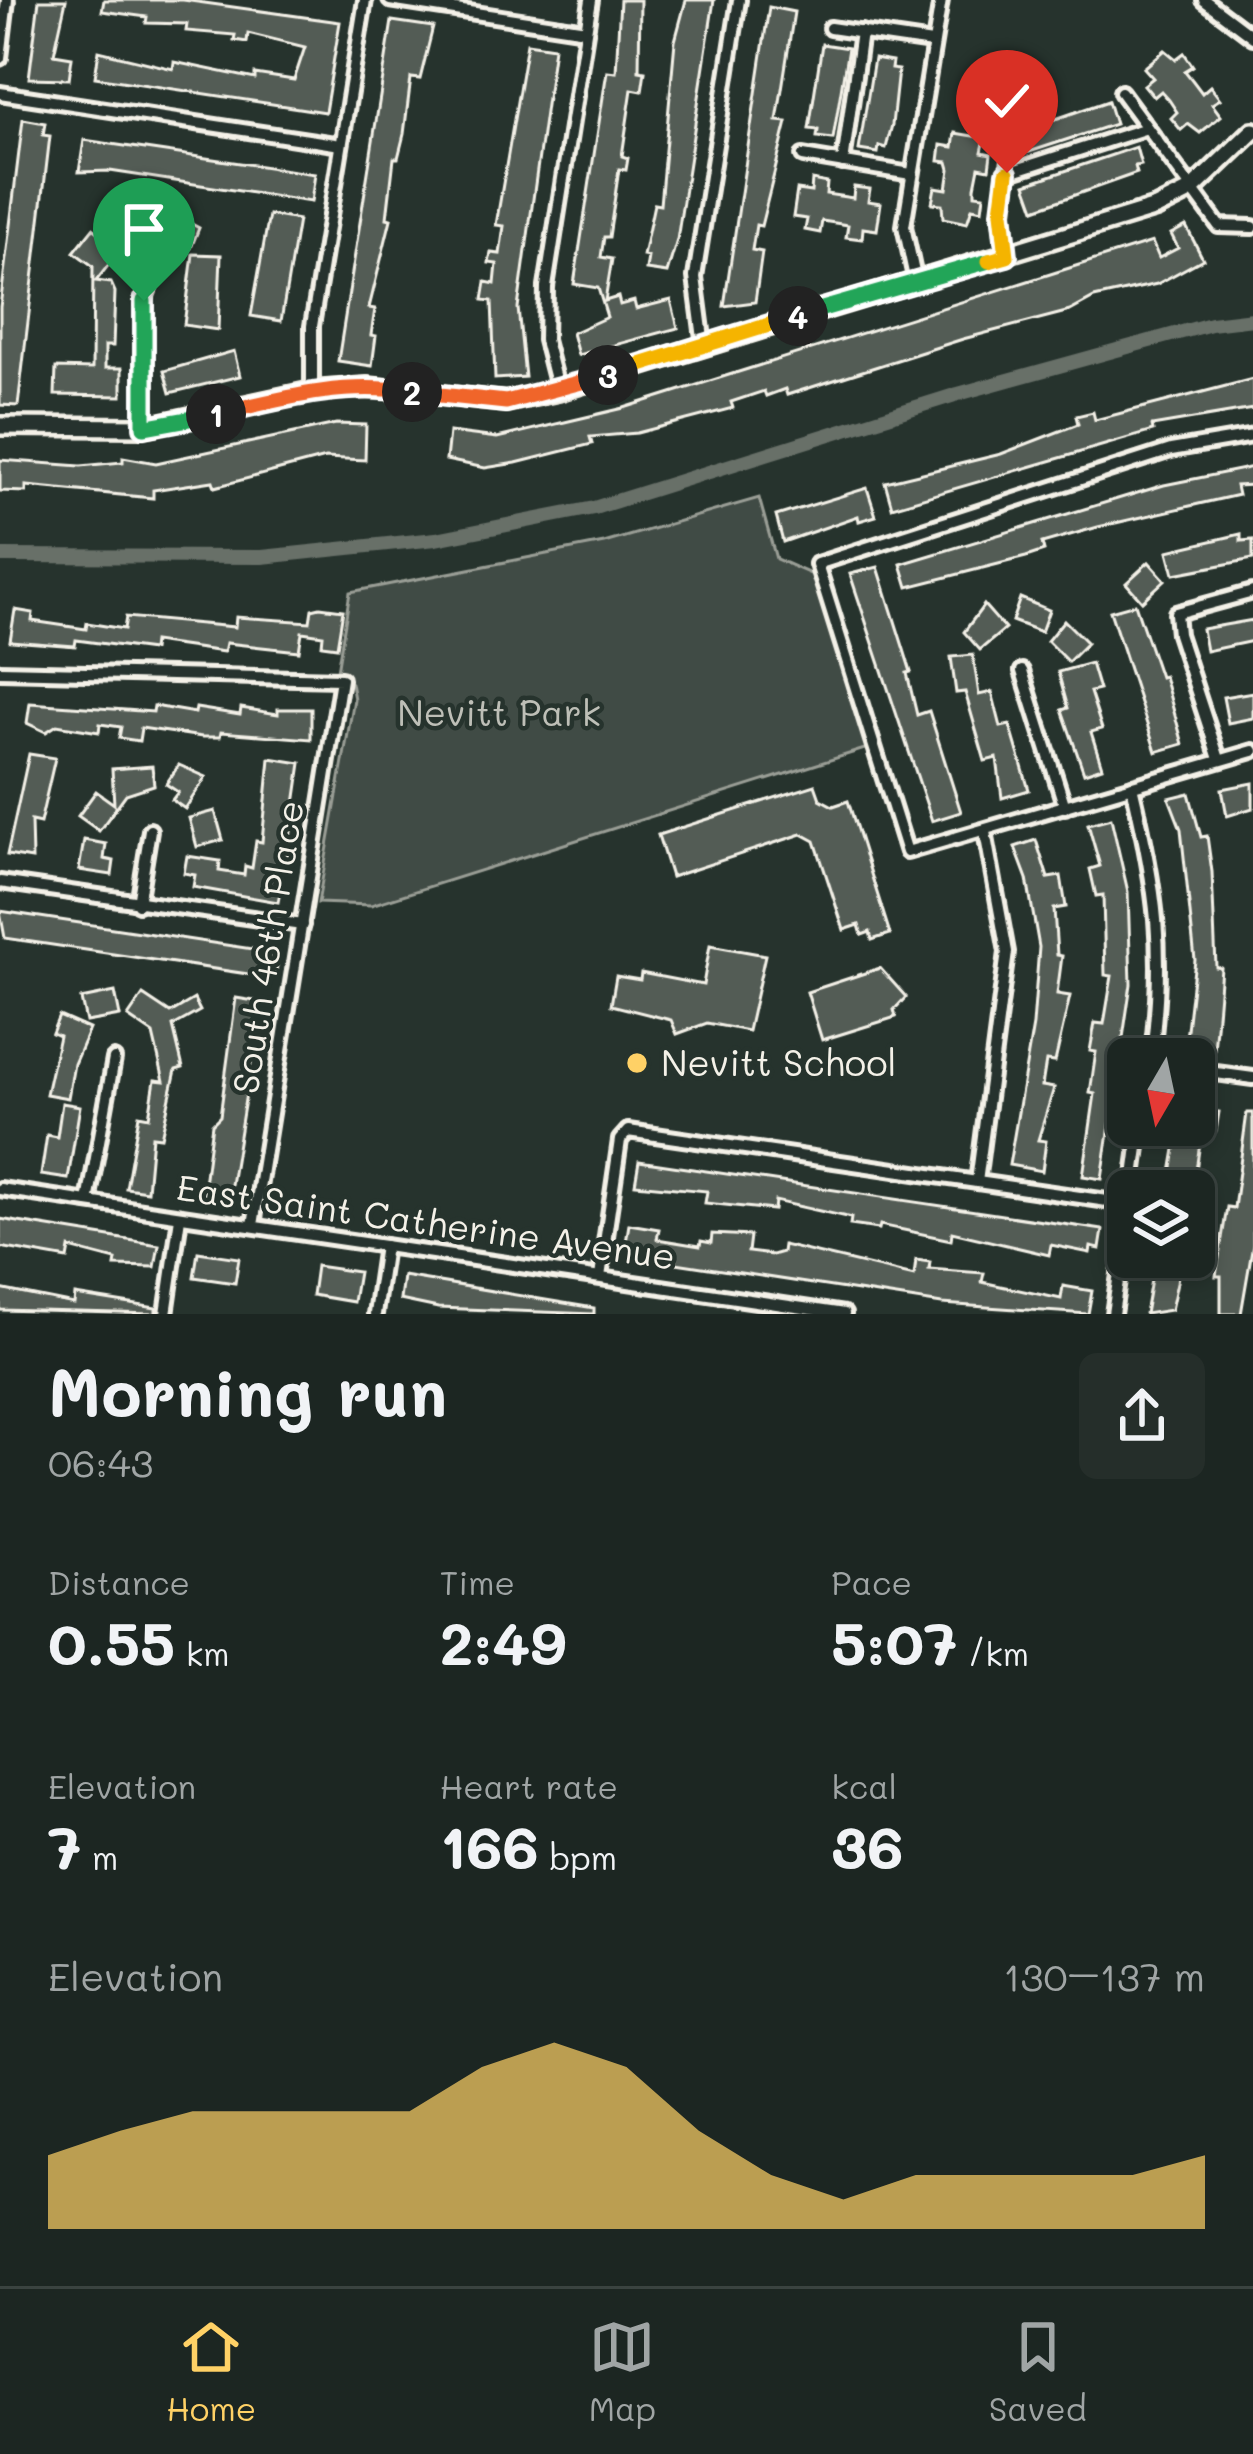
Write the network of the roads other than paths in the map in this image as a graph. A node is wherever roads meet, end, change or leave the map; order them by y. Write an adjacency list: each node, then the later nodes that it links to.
1 (8, 0): 14 (street)
2 (364, 0): 19 (street)
3 (390, 0): 10 (street)
4 (591, 0): 10 (street)
5 (739, 0): 30 (street)
6 (941, 0): 13 (street)
7 (1204, 0): 12 (street)
8 (1253, 14): 12 (street)
9 (830, 28): 11 (street)
10 (586, 30): 32 (street)
11 (861, 32): 13 (street); 22 (street)
12 (1248, 33)
13 (932, 43): 24 (street)
14 (0, 58)
15 (1121, 92): 17 (street)
16 (0, 93): 19 (street)
17 (1147, 128): 23 (street); 25 (street)
18 (1253, 131): 25 (street)
19 (341, 145): 31 (street)
20 (1012, 147): 23 (street)
21 (803, 156): 22 (street)
22 (843, 163): 24 (street)
23 (1007, 173): 27 (street)
24 (911, 174): 29 (street)
25 (1190, 191): 26 (street); 27 (street)
26 (1253, 227)
27 (1007, 256): 29 (street)
28 (153, 278): 34 (street)
29 (916, 282): 30 (street)
30 (704, 346): 32 (street)
31 (312, 391): 32 (street); 34 (street)
32 (558, 391)
33 (0, 426): 34 (street)
34 (144, 427)
35 (1253, 436): 45 (street)
36 (1253, 592): 41 (street)
37 (1022, 670): 43 (street)
38 (1, 671): 39 (street); 48 (street, South 46th Place)
39 (0, 687)
40 (1253, 751): 41 (street)
41 (1219, 758): 42 (street)
42 (1132, 786): 43 (street); 49 (street)
43 (1065, 807): 45 (street)
44 (150, 830): 47 (street)
45 (985, 832): 53 (street)
46 (0, 882): 47 (street)
47 (138, 904): 48 (street)
48 (302, 925): 58 (street, South 46th Place)
49 (1154, 1038)
50 (114, 1059): 56 (street)
51 (1215, 1073): 52 (street)
52 (1253, 1078)
53 (977, 1182): 55 (street); 60 (street)
54 (0, 1189): 56 (street, East Saint Catherine Avenue)
55 (1107, 1201)
56 (88, 1202): 57 (street, East Saint Catherine Avenue)
57 (179, 1216): 58 (street, East Saint Catherine Avenue); 62 (street)
58 (253, 1225): 59 (street, East Saint Catherine Avenue)
59 (385, 1246): 60 (street, East Saint Catherine Avenue); 63 (street)
60 (600, 1277): 64 (street, East Saint Catherine Avenue)
61 (1118, 1278): 65 (street)
62 (166, 1314)
63 (375, 1314)
64 (844, 1314)
65 (1113, 1314)

